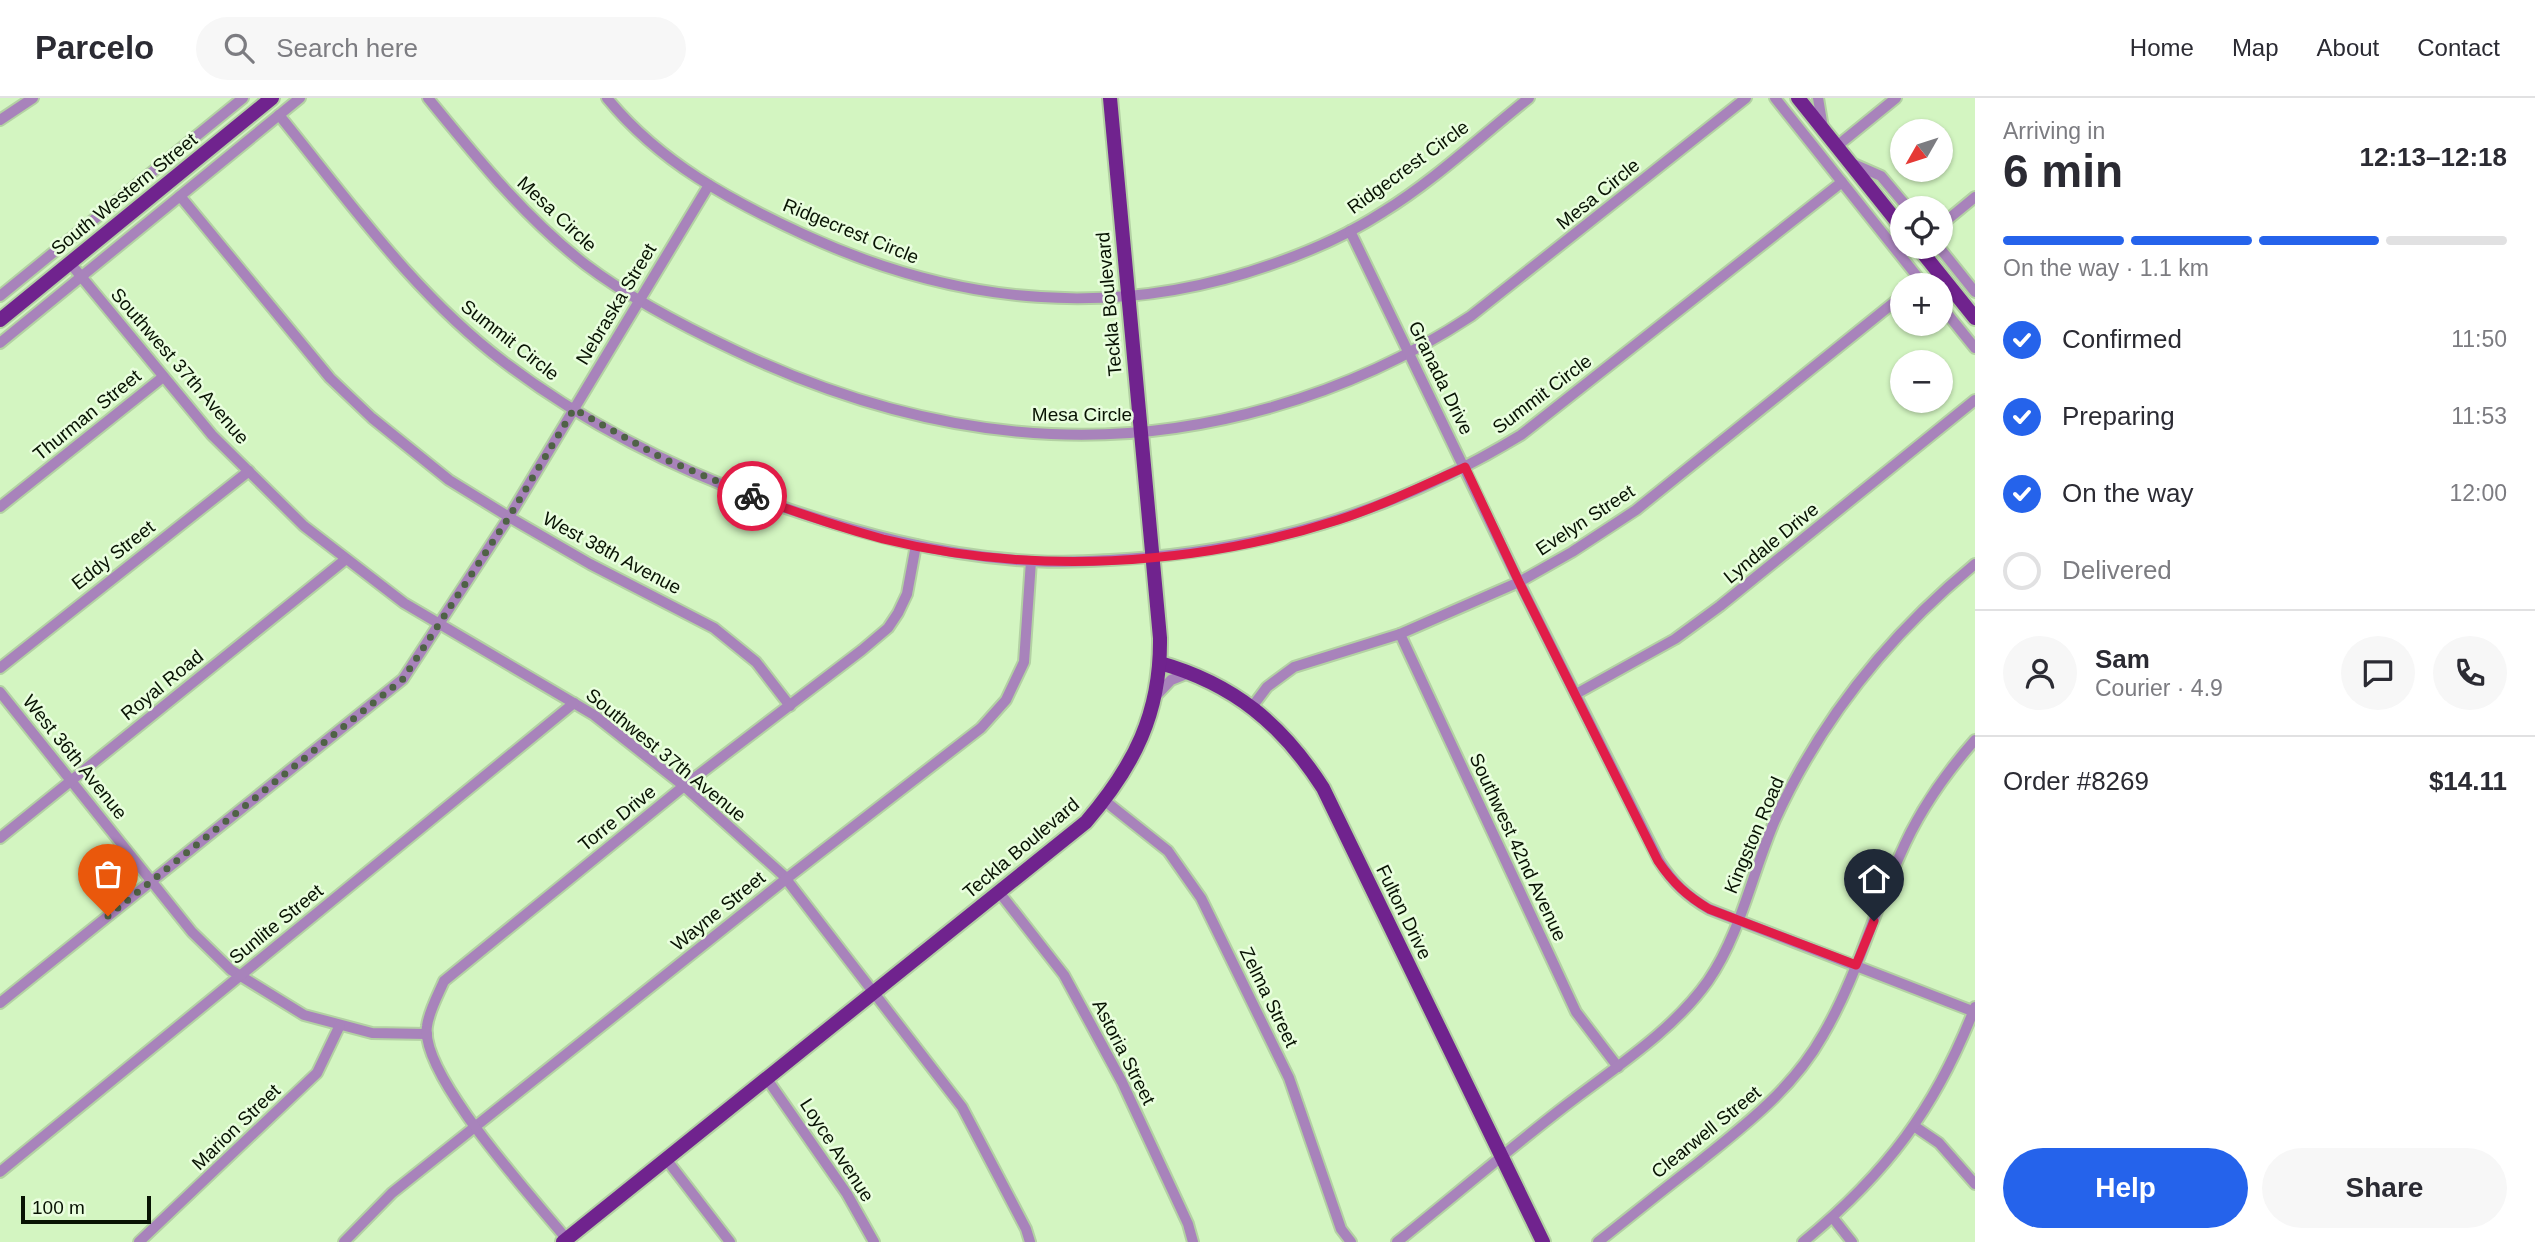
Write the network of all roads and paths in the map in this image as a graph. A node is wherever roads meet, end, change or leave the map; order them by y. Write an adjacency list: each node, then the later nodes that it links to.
1 (243, 98): 35 (street)
2 (272, 98): 29 (main road, South Western Street)
3 (300, 98): 14 (street)
4 (428, 98): 37 (street, Mesa Circle)
5 (607, 98): 20 (street, Ridgecrest Circle)
6 (1110, 98): 36 (main road, Teckla Boulevard)
7 (1529, 98): 26 (street, Ridgecrest Circle)
8 (1746, 98): 44 (street, Mesa Circle)
9 (1775, 98): 19 (street)
10 (1798, 98): 16 (main road)
11 (1818, 98): 16 (street)
12 (1896, 98): 17 (street)
13 (29, 99): 15 (street)
14 (279, 115): 21 (street); 47 (street, Summit Circle)
15 (0, 120)
16 (1823, 128): 17 (main road)
17 (1837, 146): 18 (main road)
18 (1849, 162): 22 (street); 24 (main road)
19 (1842, 182): 31 (street); 49 (street, Summit Circle)
20 (709, 185): 36 (street, Ridgecrest Circle); 37 (street, Nebraska Street)
21 (180, 195): 33 (street); 52 (street, West 38th Avenue)
22 (1898, 196)
23 (1975, 197): 25 (street)
24 (1890, 213)
25 (1953, 215)
26 (1350, 231): 36 (street, Ridgecrest Circle); 44 (street, Granada Drive)
27 (1928, 259): 30 (main road)
28 (1949, 259): 34 (street)
29 (70, 263): 33 (street, Southwest 37th Avenue); 40 (main road, South Western Street)
30 (1936, 269): 32 (street); 39 (main road)
31 (1912, 273)
32 (1932, 273)
33 (81, 277): 42 (street); 45 (street, Southwest 37th Avenue)
34 (1975, 292)
35 (0, 296)
36 (1127, 297): 48 (main road, Teckla Boulevard)
37 (640, 299): 47 (street, Nebraska Street); 48 (street, Mesa Circle)
38 (1890, 306): 58 (street, Evelyn Street)
39 (1975, 318)
40 (0, 320)
41 (1953, 321): 43 (street)
42 (0, 343)
43 (1975, 348)
44 (1408, 352): 48 (street, Mesa Circle); 49 (street, Granada Drive)
45 (163, 377): 50 (street, Southwest 37th Avenue); 51 (street, Thurman Street)
46 (1975, 400): 65 (street, Lyndale Drive)
47 (574, 409): 52 (street, Nebraska Street); 53 (street, Summit Circle)
48 (1141, 431): 54 (main road, Teckla Boulevard)
49 (1465, 467): 54 (street, Summit Circle); 58 (street, Granada Drive)
50 (249, 471): 55 (street, Southwest 37th Avenue); 62 (street, Eddy Street)
51 (0, 507)
52 (509, 517): 59 (street, Nebraska Street); 68 (street, West 38th Avenue)
53 (916, 545): 56 (street, Summit Circle); 68 (street, Torre Drive)
54 (1152, 557): 56 (street, Summit Circle); 61 (main road, Teckla Boulevard)
55 (346, 559): 59 (street, Southwest 37th Avenue); 71 (street, Royal Road)
56 (1031, 561): 75 (street, Wayne Street)
57 (1975, 564): 78 (street, Kingston Road)
58 (1519, 582): 60 (street, Evelyn Street); 65 (street, Granada Drive)
59 (439, 624): 67 (street, Southwest 37th Avenue); 76 (street, Nebraska Street)
60 (1400, 634): 69 (street, Evelyn Street); 86 (street, Southwest 42nd Avenue)
61 (1160, 663): 63 (main road, Fulton Drive); 66 (main road, Teckla Boulevard)
62 (0, 668)
63 (1191, 672): 66 (street); 69 (main road, Fulton Drive)
64 (0, 692): 71 (street, West 36th Avenue)
65 (1576, 694): 78 (street, Granada Drive)
66 (1154, 698): 73 (main road, Teckla Boulevard)
67 (574, 703): 72 (street, Southwest 37th Avenue); 80 (street, Sunlite Street)
68 (790, 706): 72 (street, Torre Drive)
69 (1252, 707): 90 (main road, Fulton Drive)
70 (1975, 740): 79 (street, Clearwell Street)
71 (71, 781): 74 (street, Royal Road); 76 (street, West 36th Avenue)
72 (684, 786): 75 (street, Southwest 37th Avenue); 85 (street, Torre Drive)
73 (1105, 801): 77 (main road, Teckla Boulevard); 102 (street, Zelma Street)
74 (0, 838)
75 (786, 879): 81 (street, Southwest 37th Avenue); 89 (street, Wayne Street)
76 (151, 881): 80 (street, West 36th Avenue); 82 (street, Nebraska Street)
77 (999, 892): 81 (main road, Teckla Boulevard); 101 (street, Astoria Street)
78 (1737, 920): 79 (street, Granada Drive); 86 (street, Kingston Road)
79 (1856, 965): 83 (street, Granada Drive); 105 (street, Clearwell Street)
80 (241, 976): 84 (street, West 36th Avenue); 92 (street, Sunlite Street)
81 (874, 992): 87 (main road, Teckla Boulevard); 100 (street, Southwest 37th Avenue)
82 (0, 1003)
83 (1975, 1010): 88 (street)
84 (340, 1025): 85 (street, West 36th Avenue); 96 (street, Marion Street)
85 (427, 1034): 89 (street)
86 (1618, 1067): 90 (street, Kingston Road)
87 (767, 1079): 91 (main road, Teckla Boulevard); 99 (street, Loyce Avenue)
88 (1914, 1126): 93 (street); 94 (street)
89 (476, 1127): 95 (street); 97 (street, Wayne Street)
90 (1501, 1158): 103 (street, Kingston Road); 104 (main road, Fulton Drive)
91 (666, 1159): 95 (main road, Teckla Boulevard); 98 (street)
92 (0, 1172)
93 (1975, 1184)
94 (1833, 1218): 106 (street); 107 (street)
95 (566, 1241)
96 (139, 1242)
97 (344, 1242)
98 (730, 1242)
99 (874, 1242)
100 (1030, 1242)
101 (1193, 1242)
102 (1351, 1242)
103 (1397, 1242)
104 (1543, 1242)
105 (1598, 1242)
106 (1803, 1242)
107 (1852, 1242)

